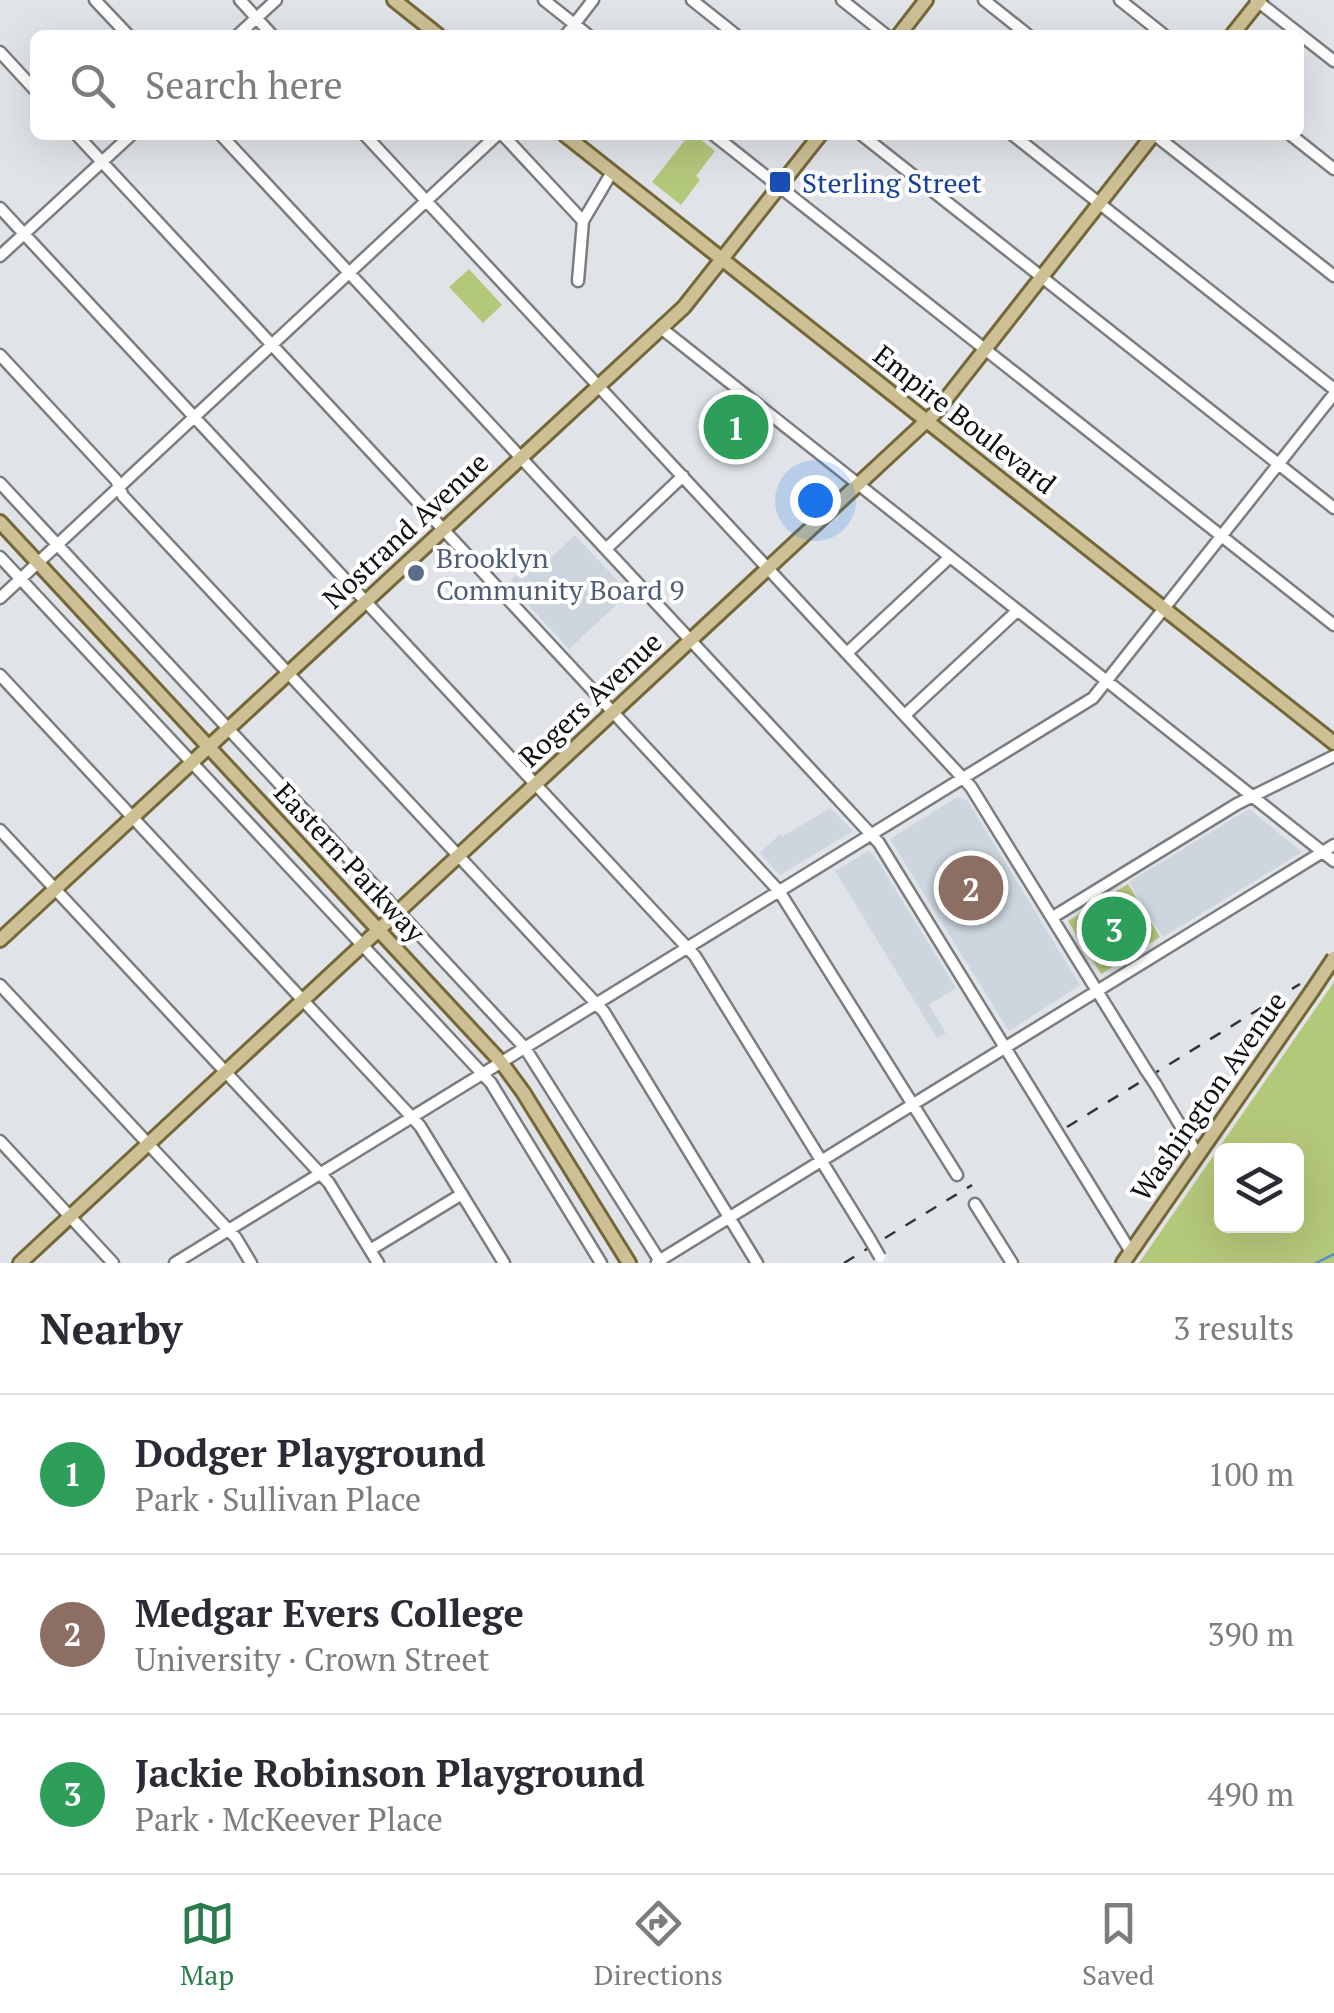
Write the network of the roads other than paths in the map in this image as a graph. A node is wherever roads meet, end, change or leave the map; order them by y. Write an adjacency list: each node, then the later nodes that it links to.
1 (96, 0): 15 (street)
2 (240, 0): 13 (street)
3 (276, 0): 13 (street)
4 (394, 0): 18 (main road)
5 (544, 0): 14 (street)
6 (592, 0): 14 (street)
7 (692, 0): 21 (street)
8 (842, 0): 22 (street)
9 (926, 0): 23 (main road)
10 (984, 0): 24 (street)
11 (1120, 0): 25 (street)
12 (1258, 1): 26 (main road); 27 (street)
13 (256, 18): 16 (street); 17 (street)
14 (574, 24): 19 (street); 20 (street)
15 (123, 30)
16 (243, 30)
17 (267, 30)
18 (432, 30)
19 (570, 30)
20 (582, 30)
21 (730, 30)
22 (880, 30)
23 (903, 30)
24 (1022, 30)
25 (1158, 30)
26 (1236, 30)
27 (1295, 30)
28 (1304, 37): 30 (street)
29 (0, 52): 31 (street)
30 (1334, 61)
31 (30, 85)
32 (81, 140): 46 (street)
33 (126, 140): 46 (street)
34 (226, 140): 57 (street)
35 (370, 140): 50 (street)
36 (495, 140): 50 (street)
37 (505, 140): 53 (street)
38 (571, 140): 48 (main road, Empire Boulevard)
39 (720, 140): 49 (street)
40 (816, 140): 49 (main road, Nostrand Avenue)
41 (868, 140): 58 (street)
42 (1019, 140): 51 (street)
43 (1150, 140): 51 (main road, Rogers Avenue)
44 (1160, 140): 59 (street)
45 (1297, 140): 47 (street)
46 (102, 162): 54 (street); 62 (street)
47 (1334, 169)
48 (612, 172): 53 (street); 56 (main road, Empire Boulevard)
49 (779, 186): 56 (main road, Nostrand Avenue); 63 (street)
50 (427, 202): 57 (street); 65 (street)
51 (1099, 203): 58 (main road, Rogers Avenue); 66 (street)
52 (0, 208): 54 (street)
53 (583, 221): 60 (street)
54 (24, 234): 55 (street); 67 (street)
55 (0, 256)
56 (722, 259): 61 (main road, Nostrand Avenue); 68 (main road, Empire Boulevard)
57 (350, 274): 62 (street); 69 (street)
58 (1041, 276): 63 (main road, Rogers Avenue); 70 (street)
59 (1334, 276)
60 (578, 281)
61 (661, 328): 65 (main road, Nostrand Avenue); 73 (street)
62 (272, 346): 67 (street); 77 (street)
63 (985, 348): 68 (main road, Rogers Avenue); 78 (street)
64 (0, 355): 74 (street)
65 (598, 384): 69 (main road, Nostrand Avenue); 71 (street)
66 (1334, 391): 70 (street)
67 (194, 418): 74 (street); 87 (street)
68 (927, 421): 73 (main road, Rogers Avenue); 88 (main road, Empire Boulevard)
69 (520, 457): 77 (main road, Nostrand Avenue); 80 (street)
70 (1279, 464): 75 (street); 78 (street)
71 (683, 476): 80 (street); 84 (street)
72 (0, 483): 79 (street)
73 (858, 484): 82 (street); 84 (main road, Rogers Avenue)
74 (119, 488): 79 (street); 93 (street)
75 (1334, 508)
76 (0, 522): 83 (main road, Eastern Parkway)
77 (442, 529): 87 (main road, Nostrand Avenue); 96 (street)
78 (1222, 536): 88 (street); 90 (street)
79 (58, 545): 83 (street); 98 (street)
80 (606, 548): 91 (street)
81 (0, 557): 85 (street)
82 (950, 557): 89 (street); 92 (street)
83 (38, 563): 85 (street); 100 (main road, Eastern Parkway)
84 (768, 568): 91 (main road, Rogers Avenue); 92 (street)
85 (21, 579): 86 (street); 102 (street)
86 (0, 598)
87 (365, 601): 93 (main road, Nostrand Avenue); 104 (street)
88 (1164, 608): 95 (street); 99 (main road, Empire Boulevard)
89 (1017, 611): 95 (street); 97 (street)
90 (1334, 625)
91 (691, 640): 96 (main road, Rogers Avenue); 108 (street)
92 (847, 653): 97 (street)
93 (288, 673): 98 (main road, Nostrand Avenue); 111 (street)
94 (0, 674): 106 (street)
95 (1106, 682): 103 (street); 105 (street)
96 (613, 712): 104 (main road, Rogers Avenue); 114 (street)
97 (904, 715): 103 (street)
98 (228, 728): 100 (main road, Nostrand Avenue); 115 (street)
99 (1334, 743)
100 (208, 747): 102 (main road, Nostrand Avenue); 117 (main road, Eastern Parkway)
101 (1334, 756): 105 (street)
102 (191, 763): 106 (main road, Nostrand Avenue); 119 (street)
103 (963, 778): 108 (street); 116 (street)
104 (536, 784): 111 (main road, Rogers Avenue); 120 (street)
105 (1252, 797): 110 (street); 116 (street)
106 (132, 817): 113 (main road, Nostrand Avenue); 124 (street)
107 (0, 830): 113 (street)
108 (872, 834): 114 (street); 127 (street)
109 (1334, 845): 110 (street)
110 (1323, 852): 112 (street); 123 (street)
111 (458, 856): 115 (main road, Rogers Avenue); 125 (street)
112 (1334, 861)
113 (55, 889): 118 (main road, Nostrand Avenue); 129 (street)
114 (779, 891): 120 (street); 131 (street)
115 (398, 912): 117 (main road, Rogers Avenue); 126 (street)
116 (1053, 917): 123 (street)
117 (379, 930): 119 (main road, Rogers Avenue); 128 (main road, Eastern Parkway)
118 (0, 940)
119 (362, 946): 124 (main road, Rogers Avenue); 130 (street)
120 (687, 948): 125 (street); 136 (street)
121 (1334, 958): 135 (main road, Washington Avenue, bridge)
122 (0, 986): 134 (street)
123 (1098, 991): 127 (street); 135 (street, bridge)
124 (303, 1000): 129 (main road, Rogers Avenue); 132 (street)
125 (596, 1004): 126 (street); 142 (street)
126 (525, 1048): 128 (street); 147 (street)
127 (1006, 1048): 131 (street); 145 (street)
128 (501, 1062): 130 (street); 155 (main road, Eastern Parkway)
129 (225, 1072): 134 (main road, Rogers Avenue); 137 (street)
130 (482, 1074): 132 (street); 154 (street)
131 (914, 1104): 136 (street); 138 (street)
132 (412, 1117): 137 (street); 139 (street)
133 (0, 1141): 141 (street)
134 (148, 1144): 141 (main road, Rogers Avenue); 143 (street)
135 (1198, 1155): 145 (main road, Washington Avenue)
136 (822, 1161): 142 (street); 146 (street, bridge)
137 (321, 1174): 143 (street); 144 (street)
138 (957, 1175)
139 (462, 1194): 144 (street); 153 (street)
140 (975, 1204): 157 (street)
141 (70, 1216): 148 (main road, Rogers Avenue); 149 (street)
142 (730, 1218): 147 (street); 156 (street)
143 (229, 1230): 150 (street); 151 (street)
144 (370, 1250): 152 (street)
145 (1127, 1257)
146 (882, 1260)
147 (659, 1262)
148 (20, 1263)
149 (114, 1263)
150 (176, 1263)
151 (251, 1263)
152 (378, 1263)
153 (503, 1263)
154 (601, 1263)
155 (628, 1263)
156 (757, 1263)
157 (1012, 1263)

